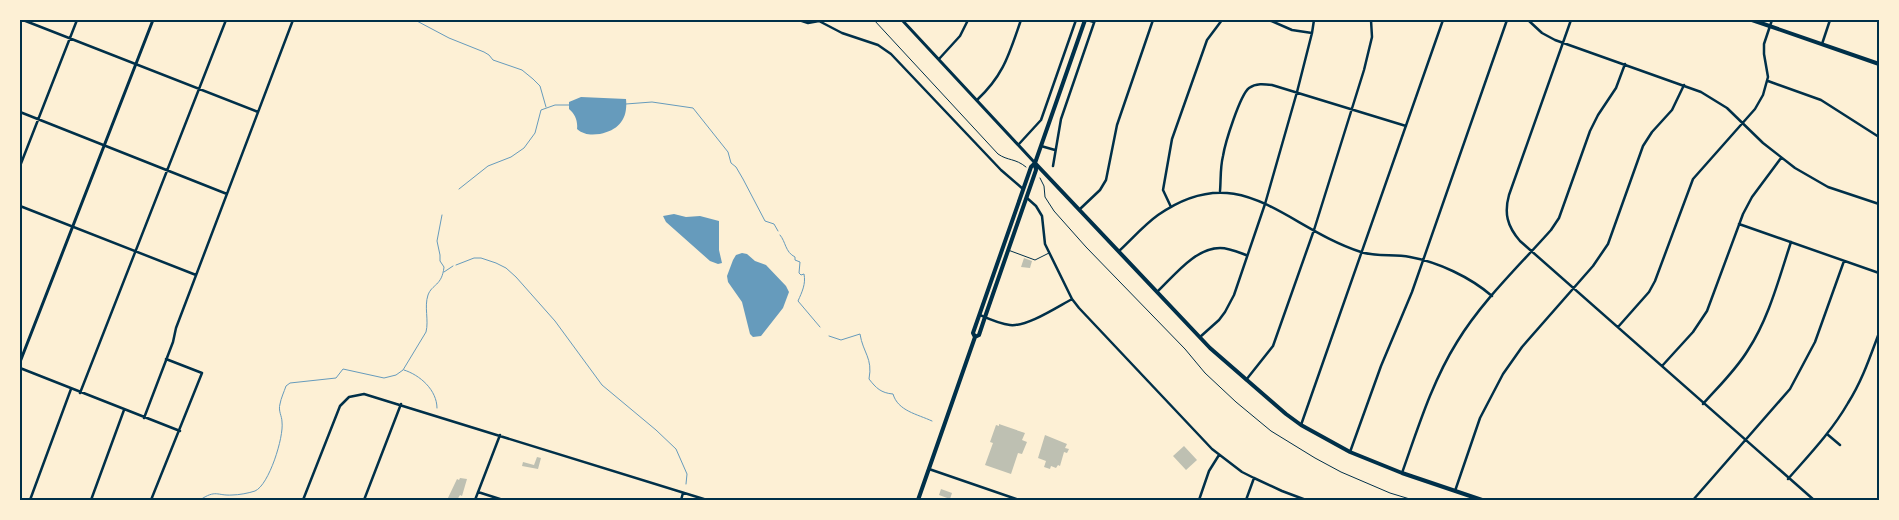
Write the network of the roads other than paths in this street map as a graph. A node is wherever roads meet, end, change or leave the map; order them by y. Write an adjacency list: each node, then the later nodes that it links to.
1 (23, 20): 28 (street)
2 (77, 20): 28 (street)
3 (153, 20): 32 (street)
4 (226, 20): 37 (street)
5 (294, 20): 42 (street)
6 (799, 20): 7 (street)
7 (818, 20): 56 (street)
8 (902, 20): 31 (street)
9 (968, 20): 31 (street)
10 (1021, 20): 39 (street)
11 (1076, 20): 47 (street)
12 (1086, 20): 25 (street); 49 (main road)
13 (1153, 20): 64 (street)
14 (1222, 20): 63 (street)
15 (1269, 20): 27 (street)
16 (1314, 20): 27 (street)
17 (1370, 20): 40 (street)
18 (1443, 20): 45 (street)
19 (1508, 20): 76 (street)
20 (1528, 20): 29 (street)
21 (1571, 20): 29 (street)
22 (1752, 20): 26 (main road)
23 (1772, 20): 26 (street)
24 (1830, 20): 30 (street)
25 (1095, 21): 50 (street)
26 (1770, 26): 30 (main road); 35 (street)
27 (1312, 33): 38 (street)
28 (70, 38): 32 (street); 43 (street)
29 (1563, 43): 33 (street); 73 (street)
30 (1822, 44): 34 (main road)
31 (939, 59): 39 (street)
32 (136, 64): 37 (street); 48 (street)
33 (1625, 64): 36 (street); 73 (street)
34 (1879, 64)
35 (1768, 81): 44 (street); 46 (street)
36 (1684, 85): 44 (street); 80 (street)
37 (199, 89): 42 (street); 55 (street)
38 (1297, 92): 40 (street); 57 (street); 60 (street)
39 (977, 100): 47 (street)
40 (1352, 109): 45 (street); 67 (street)
41 (20, 112): 43 (street)
42 (258, 112): 58 (street)
43 (39, 120): 48 (street); 53 (street)
44 (1742, 122): 51 (street); 86 (street)
45 (1406, 126): 72 (street)
46 (1879, 137)
47 (1019, 144): 52 (street)
48 (105, 145): 55 (street); 66 (street)
49 (1041, 146): 50 (street); 52 (main road)
50 (1055, 150): 54 (street)
51 (1781, 158): 61 (street); 65 (street)
52 (1035, 163): 56 (main road); 59 (main road); 64 (main road)
53 (20, 166)
54 (1053, 166)
55 (167, 170): 58 (street); 70 (street)
56 (1023, 190): 84 (main road)
57 (1220, 191): 60 (street); 63 (street)
58 (227, 194): 79 (street)
59 (1027, 198): 69 (main road); 74 (street)
60 (1265, 204): 67 (street); 75 (street)
61 (1879, 204)
62 (20, 206): 66 (street)
63 (1170, 206): 71 (street)
64 (1080, 209): 71 (main road)
65 (1739, 224): 68 (street); 92 (street)
66 (72, 226): 70 (street); 91 (street)
67 (1314, 230): 72 (street); 94 (street)
68 (1792, 242): 77 (street); 98 (street)
69 (1008, 250): 74 (lane); 85 (main road)
70 (136, 251): 79 (street); 96 (street)
71 (1119, 251): 81 (main road)
72 (1362, 252): 76 (street); 101 (street)
73 (1532, 252): 80 (street); 82 (street)
74 (1049, 253): 83 (street)
75 (1247, 255): 81 (street); 89 (street)
76 (1423, 261): 82 (street); 107 (street)
77 (1844, 261): 78 (street); 105 (street)
78 (1879, 273)
79 (196, 275): 90 (street)
80 (1574, 288): 86 (street); 113 (street)
81 (1157, 292): 89 (main road)
82 (1492, 296): 110 (street)
83 (1072, 299): 85 (street); 108 (street)
84 (980, 315): 85 (street); 88 (main road)
85 (985, 317): 88 (main road)
86 (1618, 327): 92 (street)
87 (1879, 333): 103 (street)
88 (975, 337): 109 (main road)
89 (1200, 337): 94 (main road)
90 (166, 359): 100 (street); 102 (street)
91 (20, 362)
92 (1662, 366): 98 (street)
93 (20, 368): 95 (street)
94 (1246, 380): 101 (main road)
95 (71, 389): 96 (street); 117 (street)
96 (80, 393): 99 (street)
97 (402, 404): 104 (street); 120 (street); 121 (street)
98 (1703, 404): 105 (street)
99 (124, 410): 100 (street); 118 (street)
100 (144, 418): 102 (street)
101 (1301, 425): 107 (main road)
102 (180, 431): 119 (street)
103 (1827, 434): 106 (street); 112 (street)
104 (500, 435): 114 (street); 115 (street)
105 (1745, 440): 112 (street); 132 (street)
106 (1840, 445)
107 (1350, 452): 110 (main road)
108 (1219, 455): 111 (street); 128 (street)
109 (929, 469): 126 (main road); 127 (street)
110 (1402, 473): 113 (main road)
111 (1254, 478): 116 (street); 129 (street)
112 (1788, 479): 133 (street)
113 (1455, 491): 131 (main road)
114 (478, 492): 122 (street); 123 (street)
115 (683, 493): 124 (street); 125 (street)
116 (1295, 498): 130 (street)
117 (30, 500)
118 (91, 500)
119 (151, 500)
120 (302, 500)
121 (364, 500)
122 (475, 500)
123 (504, 500)
124 (681, 500)
125 (706, 500)
126 (918, 500)
127 (1019, 500)
128 (1199, 500)
129 (1246, 500)
130 (1306, 500)
131 (1482, 500)
132 (1693, 500)
133 (1814, 500)

